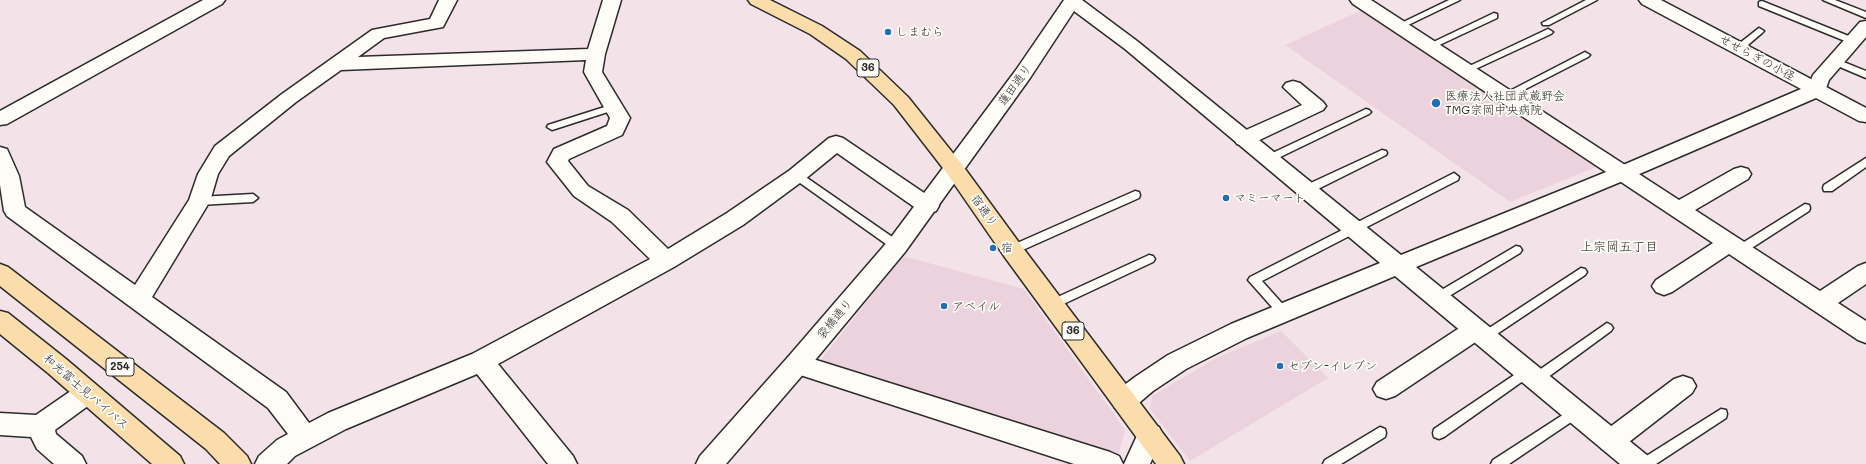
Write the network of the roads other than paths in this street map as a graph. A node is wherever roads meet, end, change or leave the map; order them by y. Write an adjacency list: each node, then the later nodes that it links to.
1 (216, 0): 32 (street)
2 (448, 0): 23 (street)
3 (612, 0): 20 (street)
4 (757, 0): 39 (main road, 宿通り / 36)
5 (1359, 0): 14 (street)
6 (1456, 0): 14 (lane)
7 (1593, 0): 24 (lane)
8 (1648, 0): 19 (street, せせらぎの小径)
9 (1827, 0): 12 (lane)
10 (1073, 1): 34 (street); 39 (street, 蓮田通り)
11 (1762, 4): 17 (lane)
12 (1866, 15)
13 (1494, 16): 18 (lane)
14 (1398, 26): 18 (street)
15 (1866, 26): 17 (street)
16 (1760, 32): 19 (lane)
17 (1853, 41): 22 (street)
18 (1430, 46): 24 (street)
19 (1739, 48): 27 (street, せせらぎの小径)
20 (596, 54): 23 (street); 29 (street)
21 (1586, 55): 28 (lane)
22 (1836, 62): 25 (lane); 27 (street)
23 (337, 64): 48 (street)
24 (1466, 70): 28 (street)
25 (1866, 75)
26 (1293, 87): 34 (street)
27 (1817, 90): 31 (street, せせらぎの小径); 40 (street)
28 (1505, 96): 40 (street)
29 (614, 107): 33 (lane); 58 (street)
30 (1366, 112): 37 (lane)
31 (1866, 116)
32 (0, 119)
33 (552, 128)
34 (1244, 139): 37 (street)
35 (0, 154): 65 (street)
36 (1382, 154): 45 (lane)
37 (1268, 159): 45 (street)
38 (1866, 162): 44 (lane)
39 (953, 167): 49 (street, 袋橋通り); 55 (main road, 宿通り / 36)
40 (1624, 174): 51 (street); 59 (street)
41 (1741, 174): 51 (street)
42 (797, 175): 49 (street); 53 (lane); 58 (street)
43 (1454, 177): 52 (lane)
44 (1828, 188)
45 (1306, 190): 52 (street)
46 (1135, 195): 55 (lane)
47 (253, 198): 48 (lane)
48 (199, 201): 65 (street)
49 (928, 206): 53 (street, 袋橋通り)
50 (1805, 208): 54 (lane)
51 (1679, 210): 54 (street)
52 (1354, 229): 59 (street); 68 (lane)
53 (897, 246): 75 (street, 袋橋通り)
54 (1735, 247): 63 (street); 66 (street)
55 (1012, 250): 67 (main road, 宿通り / 36)
56 (1516, 250): 64 (lane)
57 (1149, 259): 67 (lane)
58 (666, 260): 74 (street)
59 (1398, 266): 64 (street); 68 (street)
60 (2, 271): 93 (main road, 254)
61 (1581, 272): 73 (lane)
62 (1866, 272): 66 (street)
63 (1664, 286)
64 (1428, 291): 73 (street)
65 (138, 300): 89 (street)
66 (1820, 303): 72 (street)
67 (1053, 304): 81 (main road, 宿通り / 36)
68 (1284, 313): 81 (street)
69 (0, 320): 76 (main road, 和光富士見バイパス)
70 (1607, 328): 77 (lane)
71 (0, 332): 76 (main road)
72 (1866, 332)
73 (1480, 334): 77 (street); 79 (street)
74 (481, 361): 89 (street); 95 (street)
75 (797, 364): 96 (street, 袋橋通り); 97 (street)
76 (57, 366): 80 (main road, 和光富士見バイパス)
77 (1531, 376): 82 (street); 87 (lane)
78 (1683, 386): 90 (street)
79 (1386, 389)
80 (87, 393): 84 (street); 92 (main road, 和光富士見バイパス)
81 (1129, 406): 88 (main road, 宿通り / 36)
82 (1575, 412): 90 (street); 101 (lane)
83 (1722, 414): 103 (lane)
84 (40, 426): 85 (street); 91 (street)
85 (4, 430)
86 (1380, 432): 100 (lane)
87 (1440, 432)
88 (1149, 435): 98 (street); 99 (main road, 宿通り / 36)
89 (304, 438): 94 (street)
90 (1611, 441): 102 (street)
91 (73, 464)
92 (171, 464)
93 (238, 464)
94 (268, 464)
95 (564, 464)
96 (709, 464)
97 (1108, 464)
98 (1137, 464)
99 (1171, 464)
100 (1330, 464)
101 (1498, 464)
102 (1639, 464)
103 (1646, 464)

